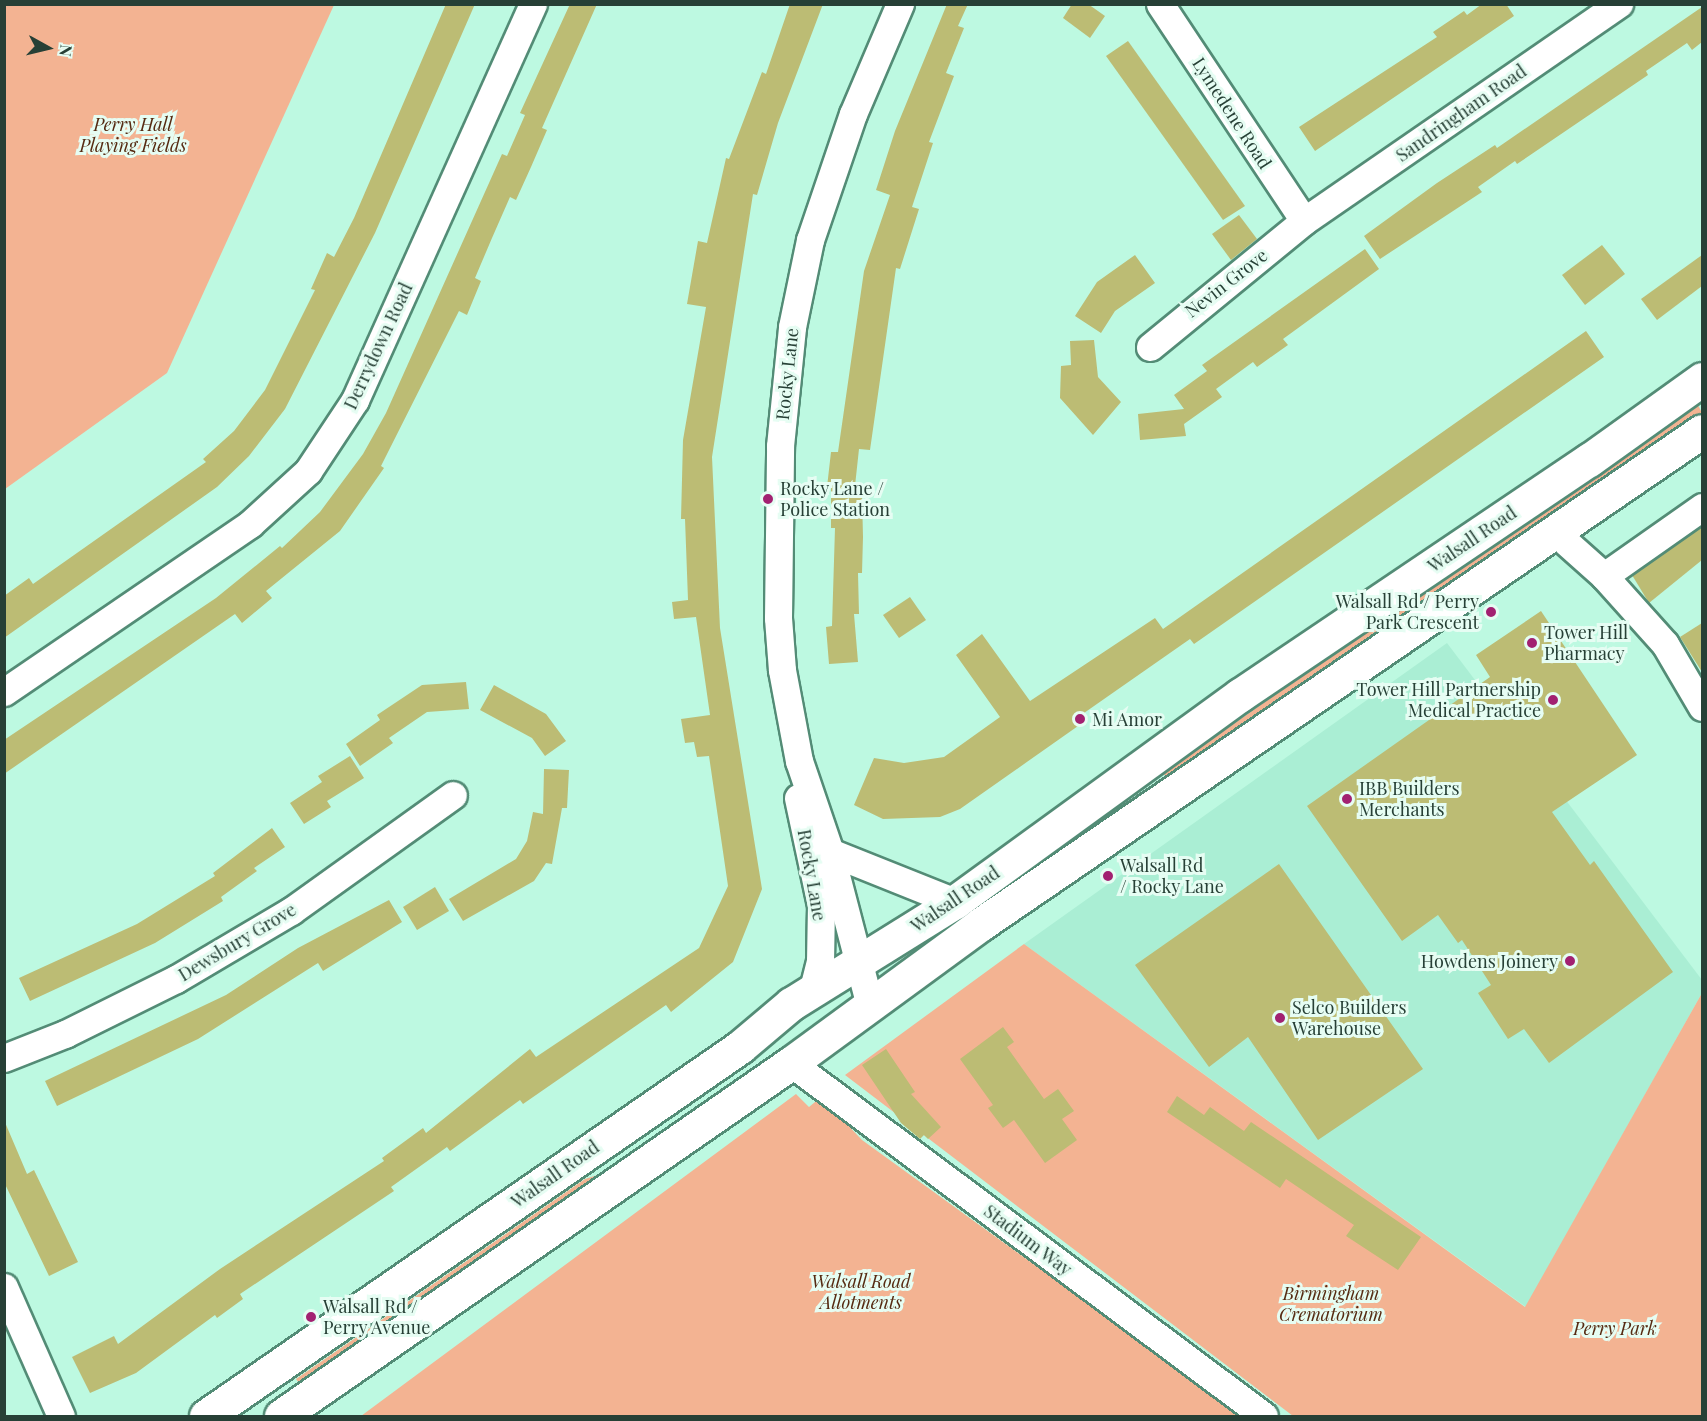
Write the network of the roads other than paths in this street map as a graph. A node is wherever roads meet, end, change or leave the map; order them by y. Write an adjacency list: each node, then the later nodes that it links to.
1 (533, 4): 12 (street, Derrydown Road)
2 (900, 4): 14 (street, Rocky Lane)
3 (1160, 4): 5 (street, Lymedene Road)
4 (1619, 4): 5 (street, Sandringham Road)
5 (1304, 221): 6 (street, Nevin Grove)
6 (1150, 347)
7 (1702, 379): 17 (highway, Walsall Road)
8 (1702, 431): 20 (highway, Walsall Road)
9 (1702, 507): 11 (street)
10 (1567, 543): 11 (street)
11 (1604, 576): 13 (street)
12 (4, 692)
13 (1702, 707)
14 (798, 761): 16 (street, Rocky Lane); 19 (street, Rocky Lane)
15 (453, 795): 22 (street, Dewsbury Grove)
16 (830, 852): 17 (street, Rocky Lane); 18 (street, Rocky Lane)
17 (955, 902): 18 (highway, Walsall Road)
18 (859, 961): 19 (highway, Walsall Road); 20 (street, Rocky Lane)
19 (813, 989): 21 (highway, Walsall Road)
20 (870, 1006): 23 (highway, Walsall Road)
21 (740, 1047): 23 (highway); 26 (highway, Walsall Road)
22 (4, 1058)
23 (791, 1063): 27 (highway, Walsall Road); 28 (street, Stadium Way)
24 (4, 1287): 25 (street)
25 (61, 1416)
26 (206, 1416)
27 (281, 1416)
28 (1264, 1416)

